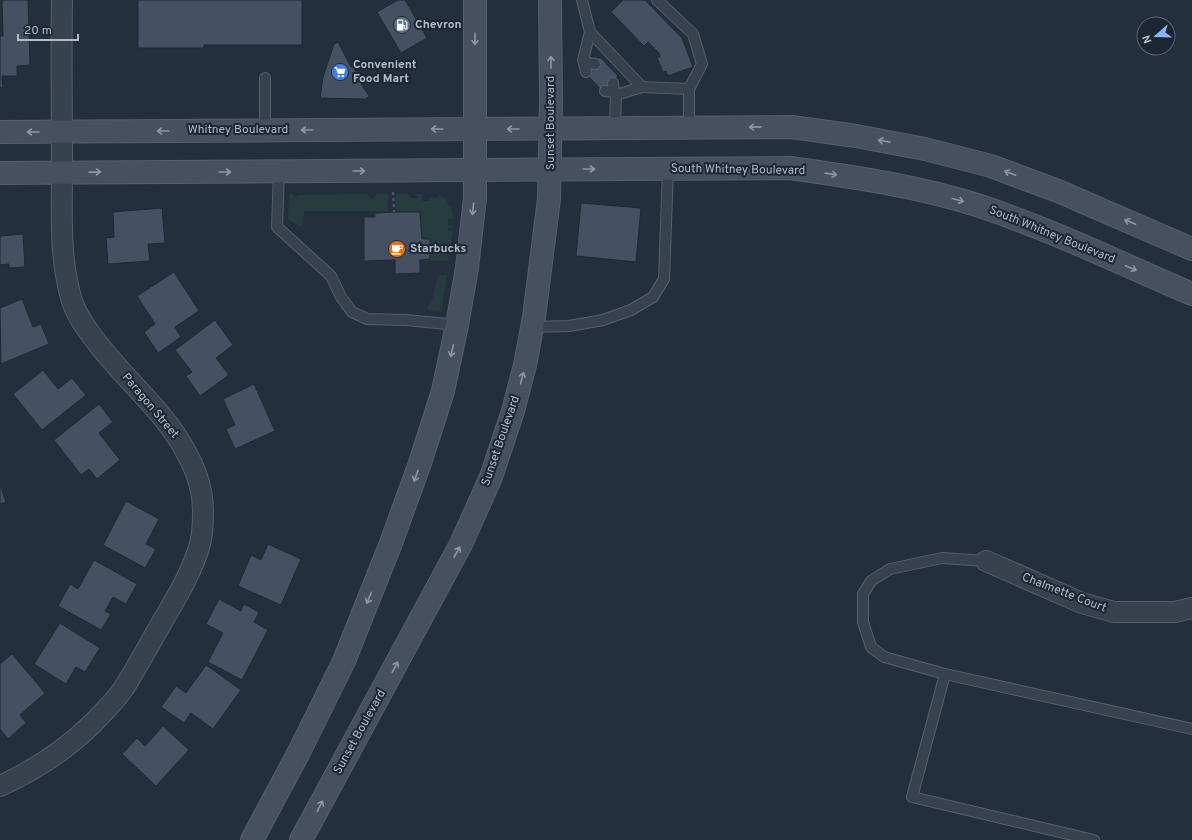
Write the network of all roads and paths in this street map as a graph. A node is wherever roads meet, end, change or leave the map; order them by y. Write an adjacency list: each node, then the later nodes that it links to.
1 (62, 0): 17 (street, Paragon Street)
2 (475, 0): 14 (street, one-way to 14)
3 (550, 0): 12 (street, Sunset Boulevard, one-way to 3)
4 (582, 0): 6 (lane)
5 (657, 0): 10 (lane)
6 (590, 32): 7 (lane); 9 (lane)
7 (588, 66)
8 (265, 78): 15 (lane)
9 (642, 87): 10 (lane); 11 (lane)
10 (689, 89): 13 (lane)
11 (615, 127): 12 (street); 13 (street)
12 (551, 128): 14 (street, Whitney Boulevard, one-way to 14); 20 (street, Sunset Boulevard)
13 (689, 128): 26 (street, one-way to 13)
14 (476, 129): 15 (street, Whitney Boulevard, one-way to 15); 19 (street)
15 (265, 130): 17 (street, Whitney Boulevard, one-way to 17)
16 (0, 132): 17 (street, Whitney Boulevard, one-way to 16)
17 (62, 132): 23 (street, Paragon Street)
18 (668, 169): 20 (street, South Whitney Boulevard, one-way to 18); 27 (street, South Whitney Boulevard, one-way to 27); 29 (lane)
19 (475, 170): 20 (street, South Whitney Boulevard); 21 (street, one-way to 19); 28 (street, one-way to 28)
20 (550, 170): 29 (street, Sunset Boulevard)
21 (279, 171): 23 (street, one-way to 21); 28 (lane)
22 (0, 173): 23 (street)
23 (62, 173): 34 (street, Paragon Street)
24 (393, 192): 25 (path)
25 (394, 212)
26 (1192, 248)
27 (1192, 294)
28 (458, 326): 35 (street, one-way to 35)
29 (532, 327): 36 (street, Sunset Boulevard, one-way to 29)
30 (986, 561): 31 (street, Chalmette Court); 32 (lane)
31 (1192, 608)
32 (946, 674): 33 (lane); 37 (lane)
33 (1192, 729)
34 (0, 786)
35 (252, 840)
36 (301, 840)
37 (1094, 840)

